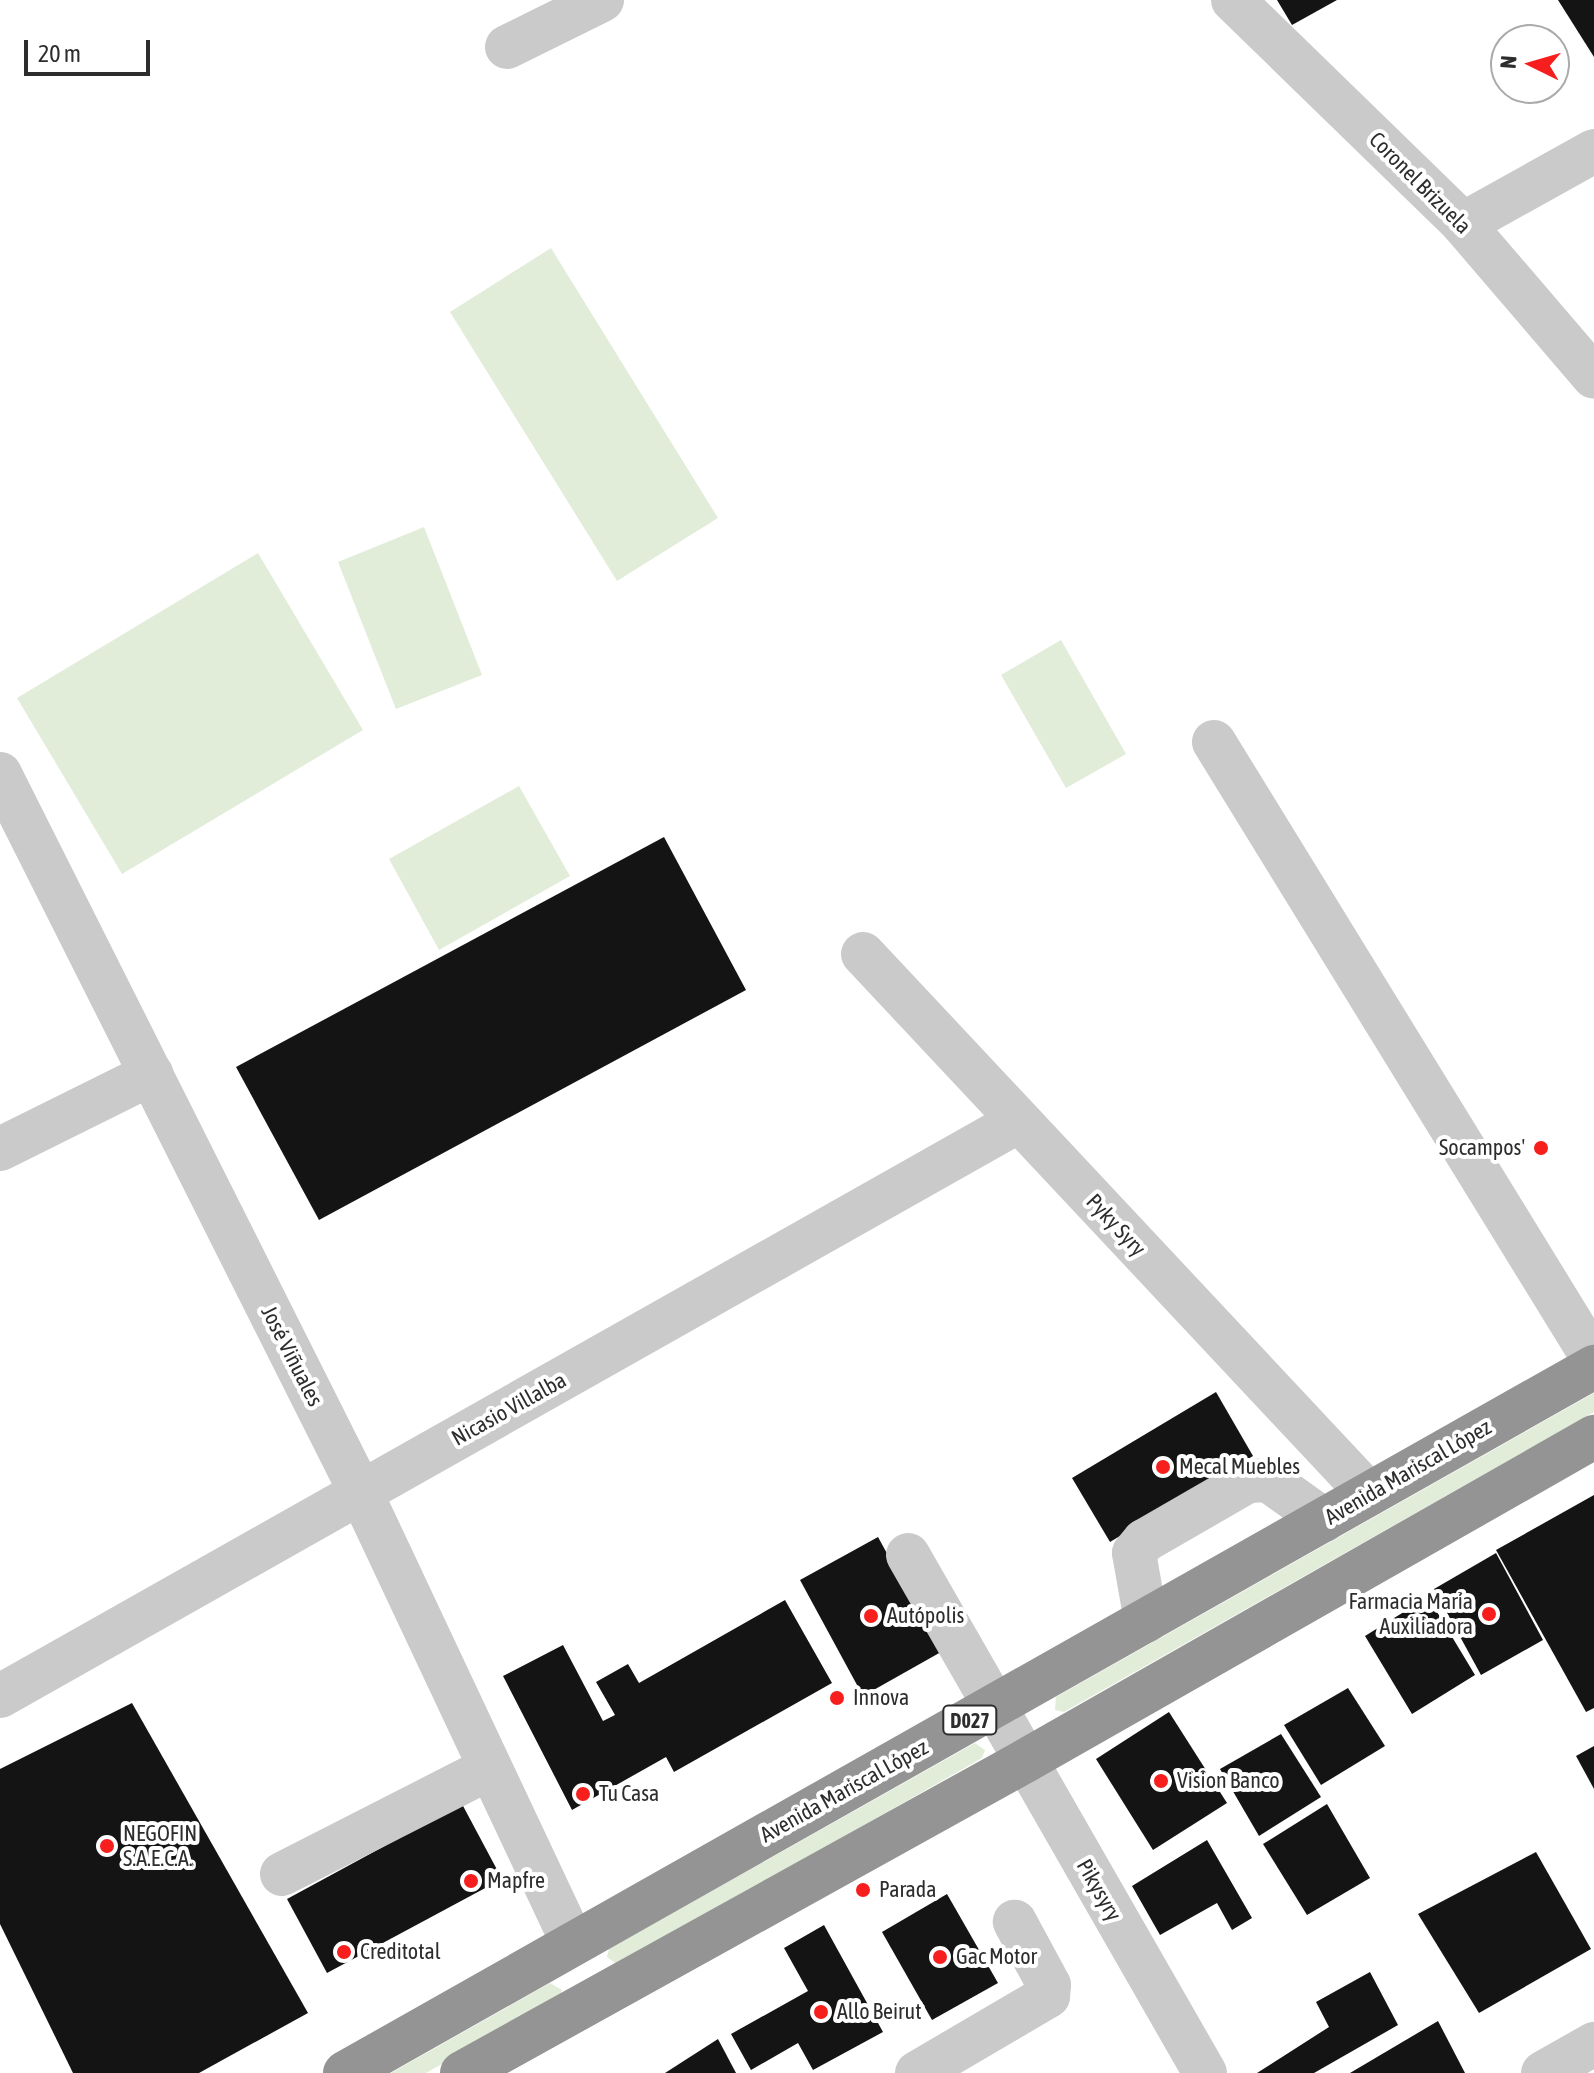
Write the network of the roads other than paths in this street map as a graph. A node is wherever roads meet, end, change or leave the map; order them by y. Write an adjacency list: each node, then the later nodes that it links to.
1 (602, 0): 3 (street)
2 (1233, 0): 5 (street, Coronel Brizuela)
3 (507, 47)
4 (1594, 151): 5 (street)
5 (1463, 224): 6 (street, Coronel Brizuela)
6 (1594, 377)
7 (1214, 742): 13 (street)
8 (0, 774): 10 (street, José Viñuales)
9 (863, 954): 11 (street, Pyky Syry)
10 (151, 1074): 12 (street); 16 (street, José Viñuales)
11 (1019, 1121): 16 (street, Nicasio Villalba); 17 (street, Pyky Syry)
12 (0, 1149)
13 (1594, 1360)
14 (1594, 1367): 17 (highway, Avenida Mariscal López / D027)
15 (1594, 1437): 23 (highway)
16 (361, 1493): 21 (street, Nicasio Villalba); 24 (street, José Viñuales)
17 (1369, 1494): 18 (highway, Avenida Mariscal López / D027)
18 (1324, 1520): 20 (highway, Avenida Mariscal López / D027); 20 (street)
19 (908, 1555): 22 (street, Pikysyry)
20 (1146, 1621): 22 (highway, Avenida Mariscal López / D027)
21 (0, 1696)
22 (994, 1706): 23 (street, Pikysyry); 27 (highway, Avenida Mariscal López / D027)
23 (1025, 1761): 30 (highway); 32 (street, Pikysyry)
24 (490, 1768): 25 (street); 27 (street, José Viñuales)
25 (282, 1874)
26 (1015, 1922): 31 (street)
27 (573, 1944): 29 (highway, Avenida Mariscal López / D027)
28 (1594, 2044): 33 (street)
29 (345, 2073)
30 (462, 2073)
31 (917, 2073)
32 (1205, 2073)
33 (1543, 2073)

